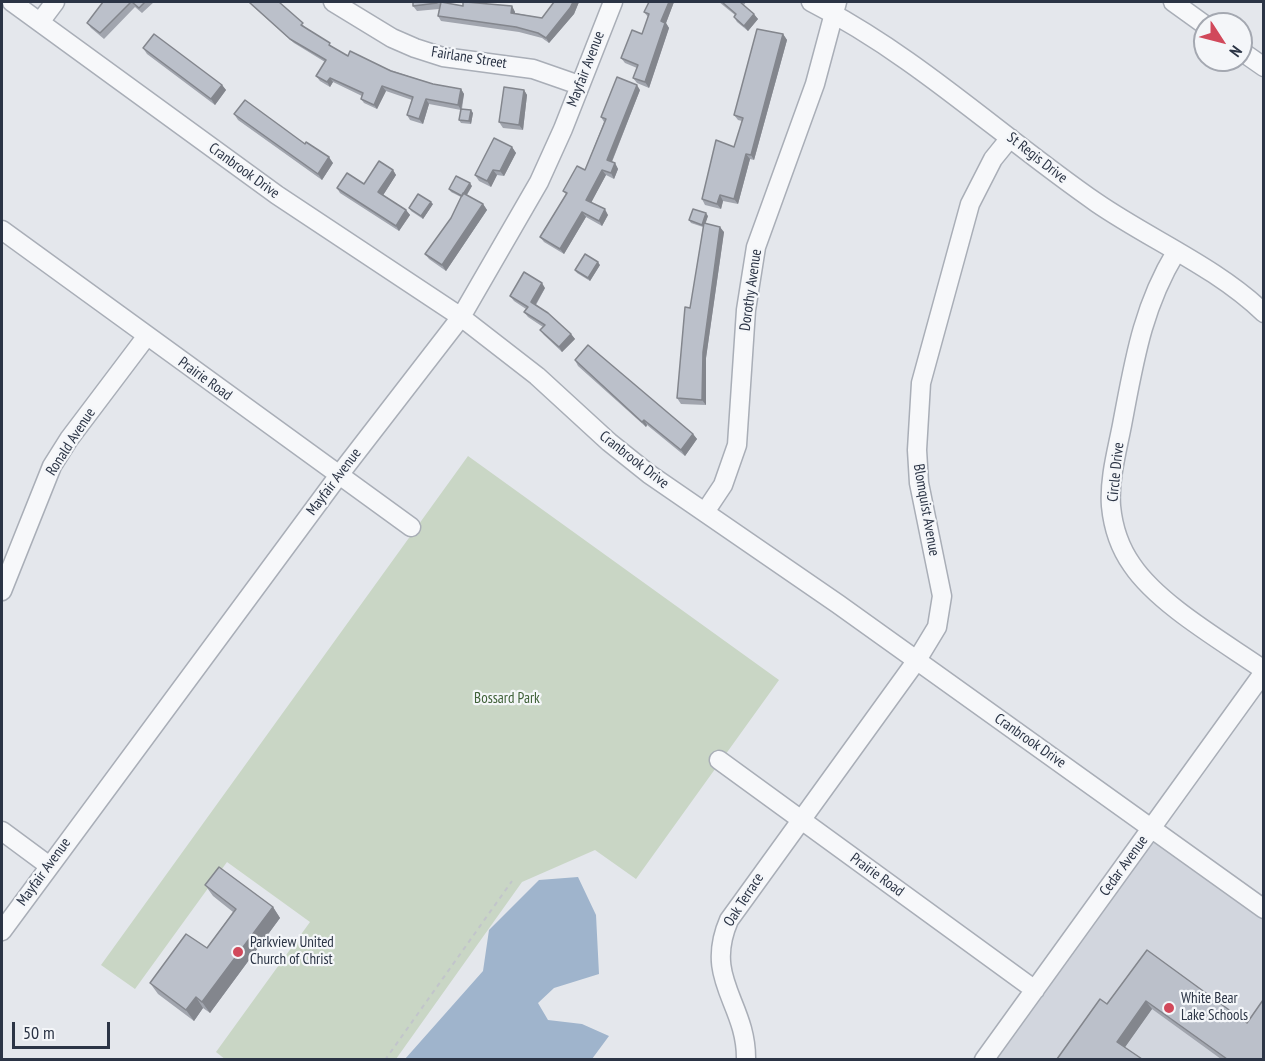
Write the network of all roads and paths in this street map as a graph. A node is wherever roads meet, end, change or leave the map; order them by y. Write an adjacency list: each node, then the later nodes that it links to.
1 (12, 2): 10 (street, Cranbrook Drive)
2 (55, 2): 10 (street)
3 (333, 2): 7 (street, Fairlane Street)
4 (613, 2): 11 (street, Mayfair Avenue)
5 (811, 2): 8 (street, St Regis Drive)
6 (1173, 2): 9 (street)
7 (357, 8): 11 (street, Fairlane Street)
8 (836, 8): 12 (street, St Regis Drive); 19 (street, Dorothy Avenue)
9 (1193, 16)
10 (40, 22): 16 (street, Cranbrook Drive)
11 (579, 85): 16 (street, Mayfair Avenue)
12 (1010, 138): 14 (street, St Regis Drive); 22 (street, Blomquist Avenue)
13 (2, 230): 17 (street, Prairie Road)
14 (1176, 252): 15 (street, St Regis Drive); 23 (street, Circle Drive)
15 (1263, 314)
16 (461, 317): 18 (street, Mayfair Avenue); 19 (street, Cranbrook Drive)
17 (146, 337): 18 (street, Prairie Road); 21 (street, Ronald Avenue)
18 (339, 475): 20 (street, Prairie Road); 28 (street, Mayfair Avenue)
19 (705, 512): 22 (street, Cranbrook Drive)
20 (411, 526)
21 (2, 591)
22 (917, 660): 25 (street, Blomquist Avenue); 26 (street, Cranbrook Drive)
23 (1263, 671): 26 (street, Cedar Avenue)
24 (719, 760): 25 (street, Prairie Road)
25 (800, 819): 32 (street, Prairie Road); 34 (street, Oak Terrace)
26 (1151, 828): 30 (street, Cranbrook Drive); 32 (street, Cedar Avenue)
27 (2, 831): 28 (street)
28 (48, 865): 31 (street, Mayfair Avenue)
29 (512, 881): 33 (path)
30 (1263, 909)
31 (2, 931)
32 (1035, 990): 35 (street, Cedar Avenue)
33 (385, 1059)
34 (746, 1059)
35 (984, 1059)

